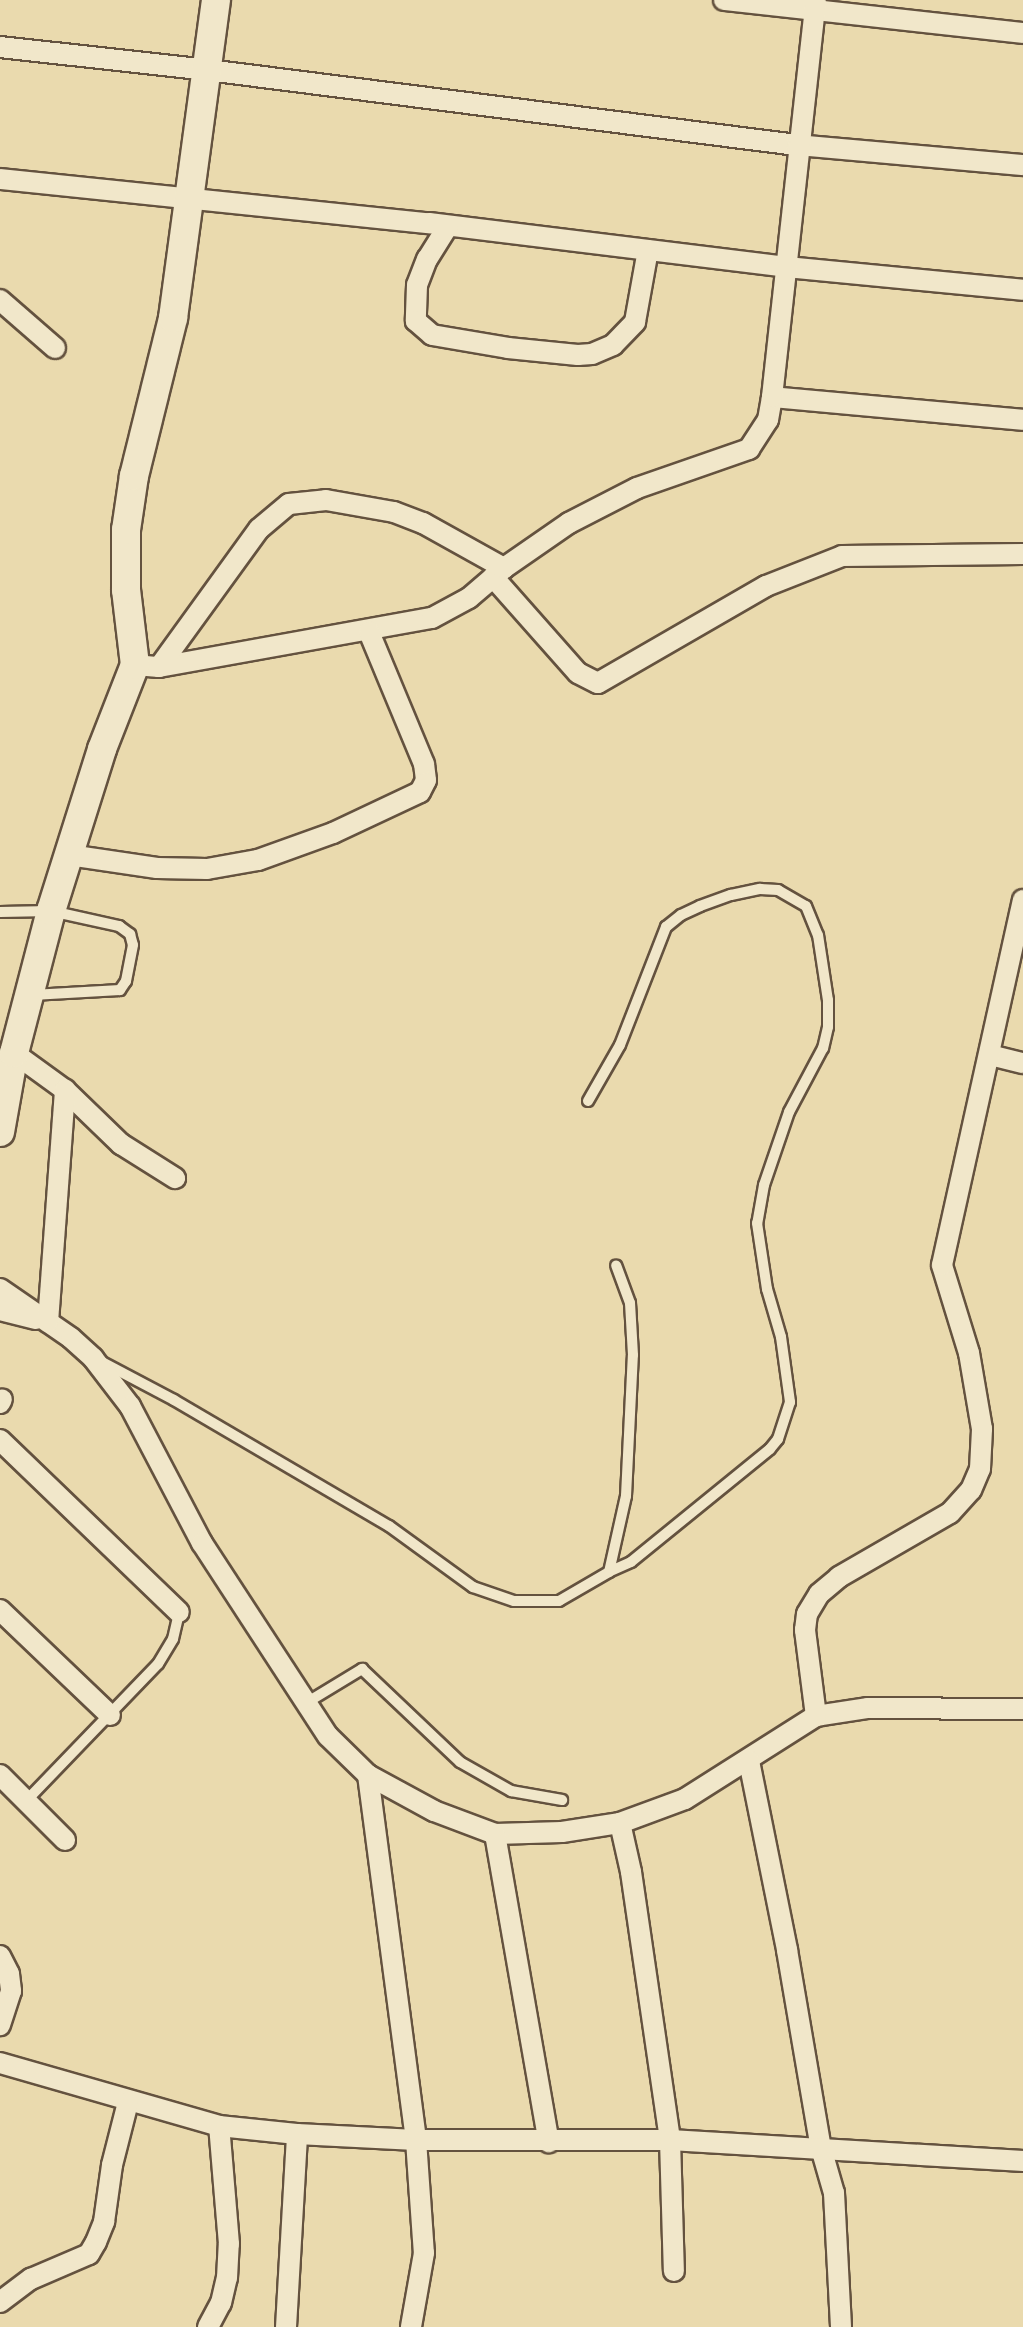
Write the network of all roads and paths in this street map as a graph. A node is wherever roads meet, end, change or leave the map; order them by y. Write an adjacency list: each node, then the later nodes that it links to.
1 (216, 0): 6 (street)
2 (724, 0): 3 (street)
3 (816, 5): 4 (street); 7 (street)
4 (1023, 33)
5 (0, 47): 6 (street)
6 (208, 70): 7 (street); 10 (street)
7 (797, 145): 8 (street); 13 (street)
8 (1023, 165)
9 (0, 179): 10 (street)
10 (189, 200): 11 (street); 22 (street)
11 (448, 226): 12 (street); 12 (street)
12 (648, 250): 13 (street)
13 (786, 267): 14 (street); 17 (street)
14 (1023, 290)
15 (0, 300): 16 (street)
16 (55, 348)
17 (772, 397): 18 (street); 20 (street)
18 (1023, 420)
19 (1023, 554): 20 (street)
20 (498, 572): 21 (street); 22 (street)
21 (369, 632): 22 (street); 23 (street)
22 (147, 666): 23 (street)
23 (69, 855): 25 (street)
24 (1023, 900): 29 (street)
25 (51, 911): 26 (lane); 27 (street); 27 (lane)
26 (0, 912)
27 (29, 995): 28 (street)
28 (14, 1053): 31 (street); 33 (street)
29 (990, 1055): 30 (street); 47 (street)
30 (1023, 1063)
31 (65, 1090): 34 (street); 38 (street)
32 (588, 1101): 41 (lane)
33 (0, 1132)
34 (175, 1178)
35 (616, 1265): 41 (lane)
36 (0, 1289): 38 (street)
37 (0, 1310): 38 (street)
38 (48, 1322): 39 (street)
39 (93, 1358): 41 (lane); 44 (street)
40 (0, 1440): 43 (street)
41 (609, 1572)
42 (0, 1610): 46 (street)
43 (179, 1612): 46 (lane)
44 (306, 1703): 50 (street); 51 (lane)
45 (1023, 1709): 47 (street)
46 (110, 1715): 52 (lane)
47 (816, 1716): 48 (street)
48 (749, 1761): 53 (street); 65 (street)
49 (0, 1775): 52 (street)
50 (368, 1775): 54 (street); 62 (street)
51 (562, 1800)
52 (26, 1801): 55 (street)
53 (620, 1823): 54 (street); 63 (street)
54 (495, 1834): 64 (street)
55 (65, 1840)
56 (0, 1956): 57 (street)
57 (0, 2025)
58 (0, 2063): 59 (street)
59 (128, 2102): 60 (street); 68 (street)
60 (219, 2126): 61 (street); 69 (street)
61 (297, 2134): 62 (street); 70 (street)
62 (416, 2140): 64 (street); 71 (street)
63 (670, 2140): 64 (street); 65 (street); 67 (street)
64 (549, 2142)
65 (821, 2148): 66 (street); 72 (street)
66 (1023, 2161)
67 (674, 2271)
68 (0, 2302)
69 (208, 2327)
70 (286, 2327)
71 (411, 2327)
72 (841, 2327)

